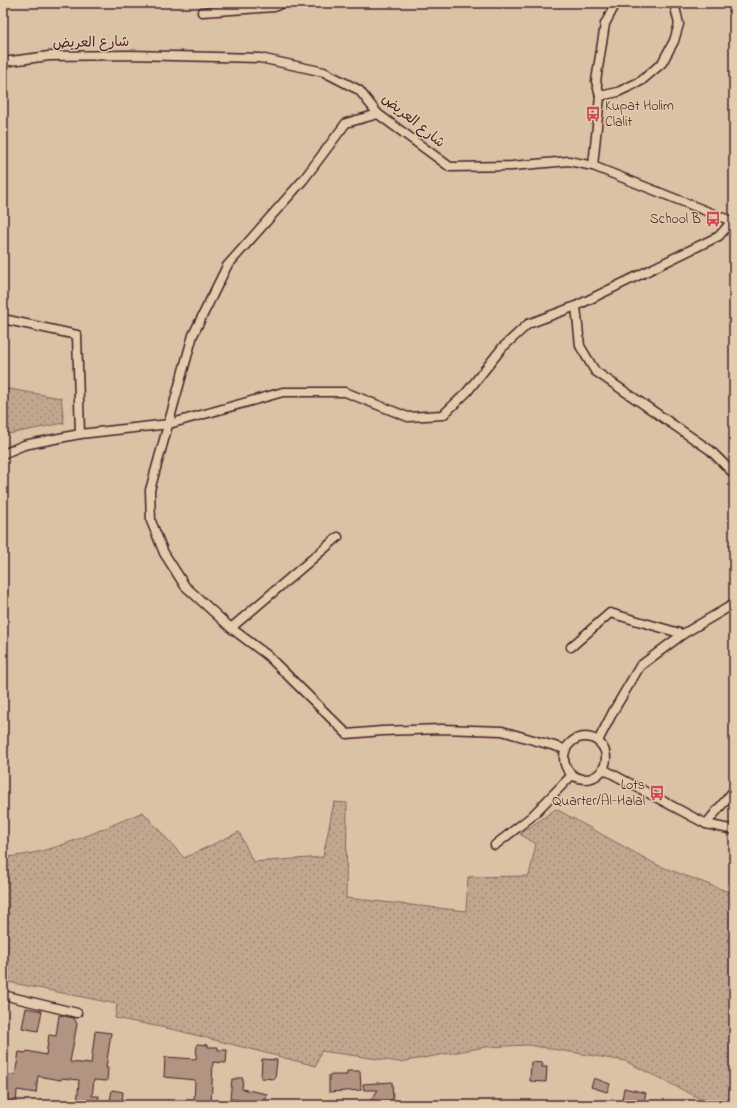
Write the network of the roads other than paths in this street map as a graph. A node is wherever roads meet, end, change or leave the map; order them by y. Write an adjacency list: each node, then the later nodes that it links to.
1 (283, 3): 4 (street)
2 (616, 3): 6 (street)
3 (674, 3): 6 (street)
4 (202, 12)
5 (3, 62): 7 (street, شارع العريض)
6 (600, 96): 8 (street)
7 (378, 114): 8 (street, شارع العريض); 12 (street)
8 (593, 166): 9 (street, شارع العريض)
9 (733, 221): 10 (street)
10 (576, 306): 12 (street); 15 (street)
11 (3, 319): 13 (street)
12 (169, 424): 13 (street); 18 (street)
13 (80, 434): 14 (street)
14 (3, 454)
15 (734, 474)
16 (338, 537): 18 (street)
17 (734, 604): 19 (street)
18 (231, 628): 22 (street)
19 (683, 634): 20 (street); 21 (street)
20 (571, 647)
21 (598, 741): 22 (street); 23 (street)
22 (565, 749): 24 (street)
23 (603, 769): 24 (street); 26 (street)
24 (572, 775): 28 (street)
25 (734, 790): 26 (street)
26 (706, 824): 27 (street)
27 (734, 830)
28 (495, 845)
29 (3, 995): 30 (street)
30 (76, 1013)

